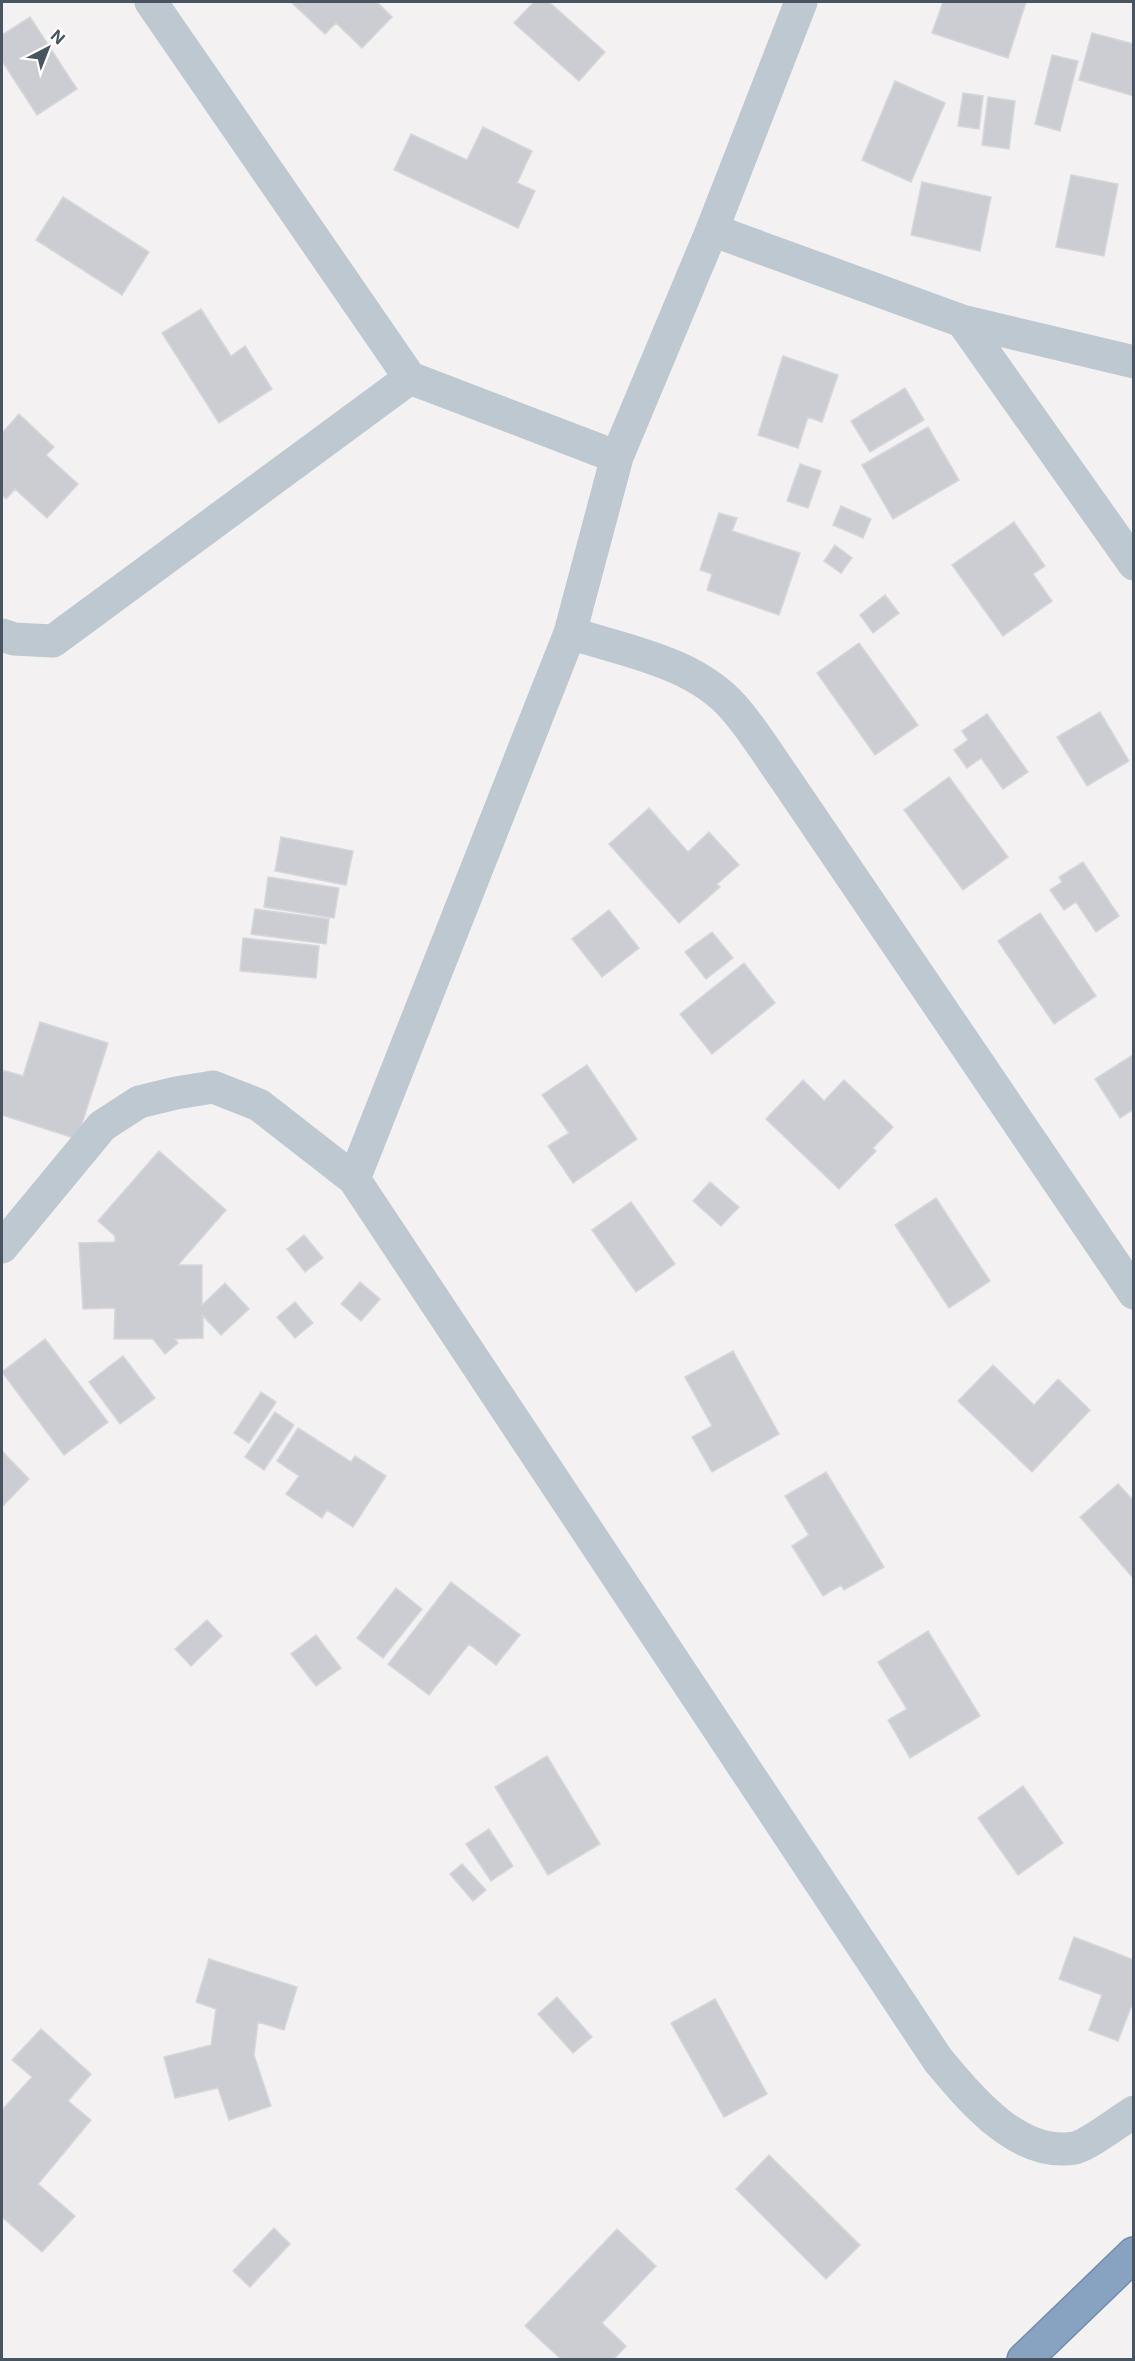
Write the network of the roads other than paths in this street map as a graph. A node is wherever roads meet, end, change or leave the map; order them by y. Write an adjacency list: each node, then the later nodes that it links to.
1 (151, 2): 6 (street)
2 (801, 2): 3 (street)
3 (712, 230): 4 (street); 7 (street)
4 (962, 321): 5 (street); 8 (street)
5 (1134, 362)
6 (410, 378): 7 (street); 10 (street)
7 (617, 458): 9 (street)
8 (1134, 564)
9 (570, 633): 11 (street); 13 (street)
10 (2, 635)
11 (354, 1179): 12 (street); 14 (street)
12 (2, 1247)
13 (1134, 1293)
14 (1134, 2112)
15 (1134, 2254): 16 (highway)
16 (1024, 2360)

